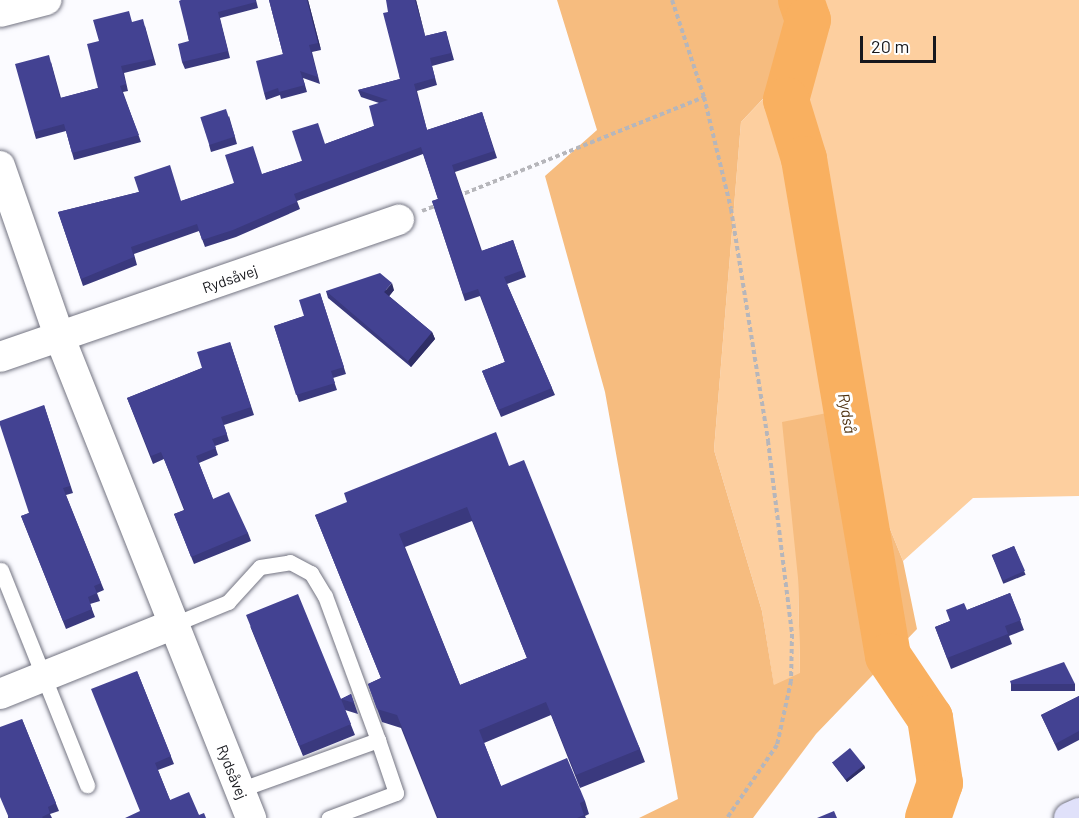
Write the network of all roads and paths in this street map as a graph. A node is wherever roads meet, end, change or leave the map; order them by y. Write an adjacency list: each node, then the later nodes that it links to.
1 (45, 0): 3 (street)
2 (672, 0): 4 (path)
3 (0, 12)
4 (704, 96): 6 (path); 21 (path)
5 (0, 166): 9 (street, Rydsåvej)
6 (451, 199)
7 (441, 203): 8 (path)
8 (399, 220): 9 (street, Rydsåvej)
9 (60, 338): 10 (street, Rydsåvej); 12 (street, Rydsåvej)
10 (0, 357)
11 (1, 570): 13 (lane)
12 (172, 625): 13 (street); 15 (lane); 17 (street, Rydsåvej)
13 (45, 676): 14 (street); 16 (lane)
14 (0, 694)
15 (378, 740): 17 (lane); 20 (lane)
16 (87, 785)
17 (239, 790): 19 (street, Rydsåvej)
18 (1079, 814): 22 (main road)
19 (251, 818)
20 (329, 818)
21 (727, 818)
22 (1070, 818)

